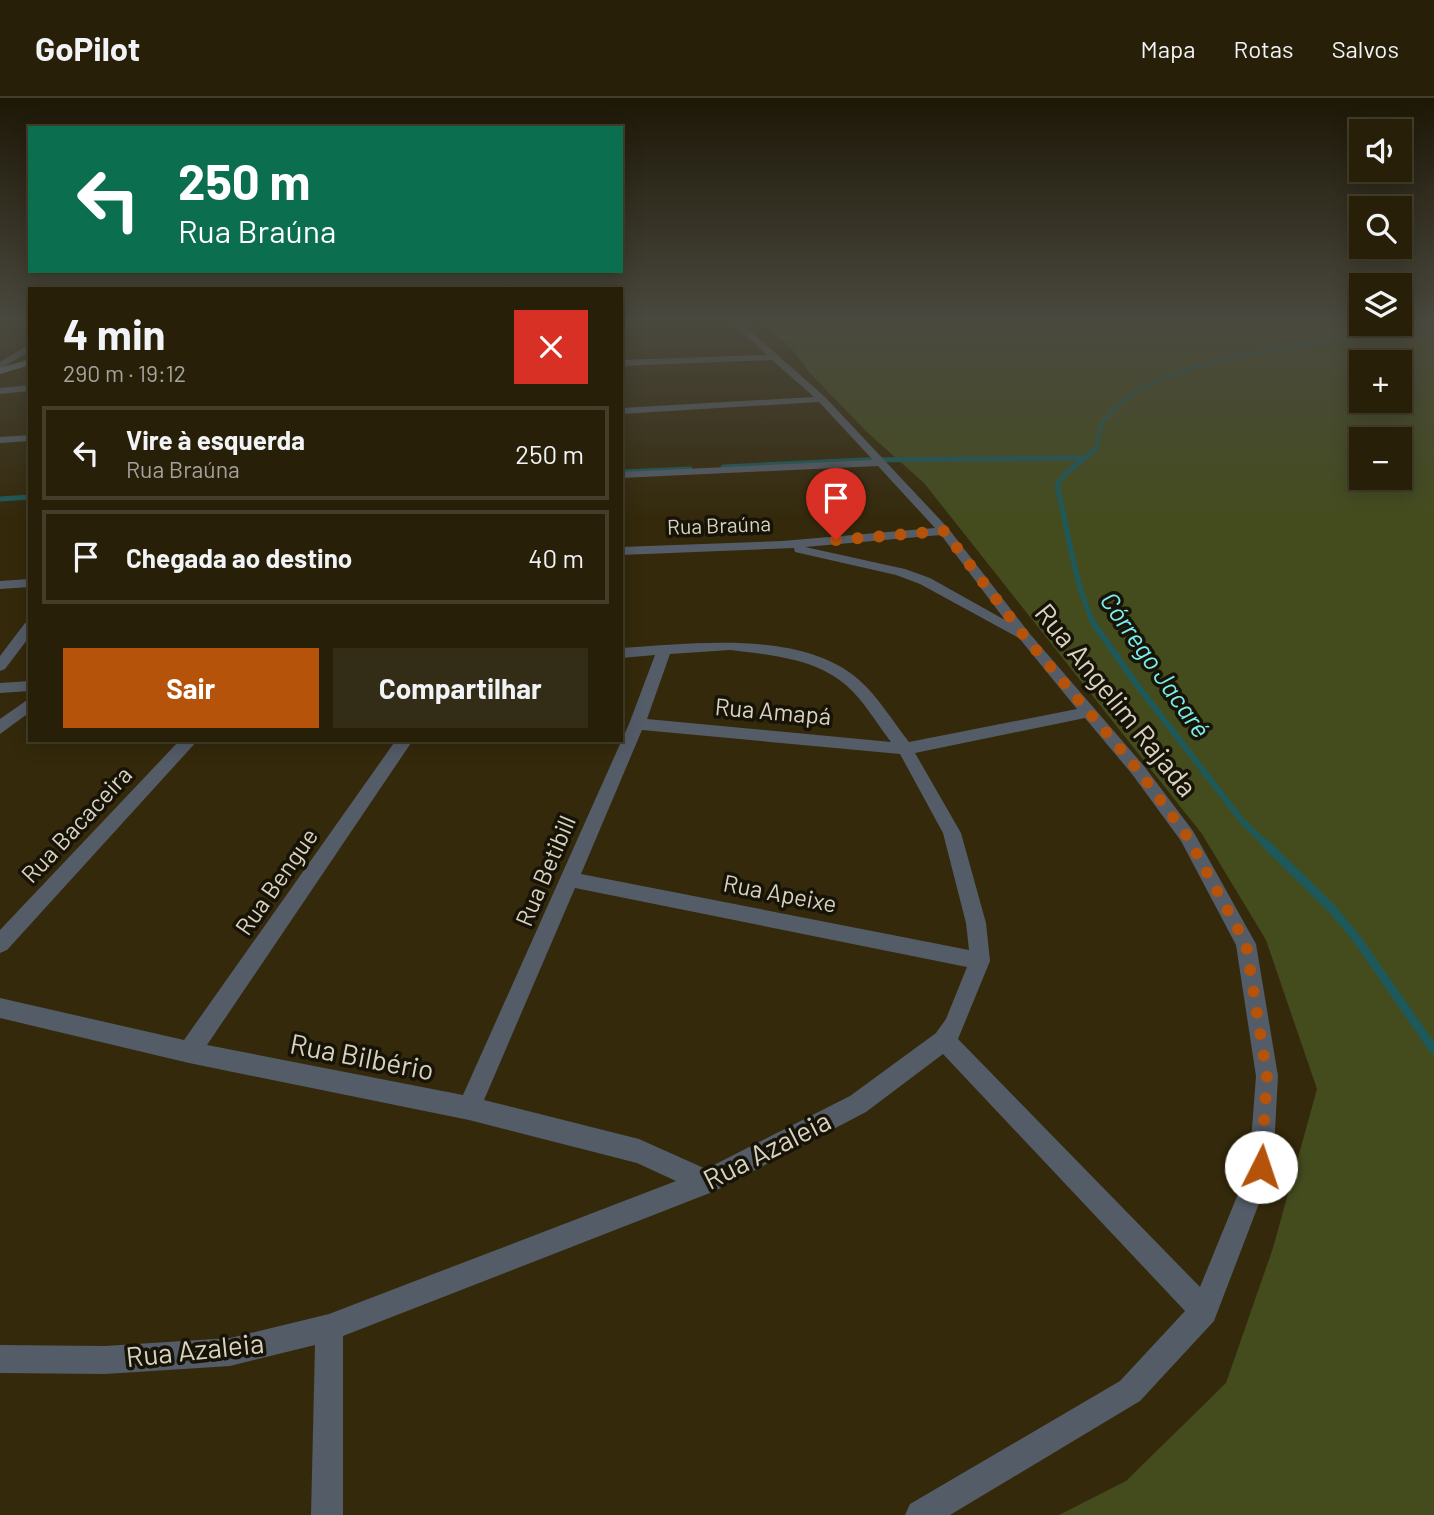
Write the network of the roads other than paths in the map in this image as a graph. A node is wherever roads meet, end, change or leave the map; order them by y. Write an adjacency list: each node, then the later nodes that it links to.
1 (807, 386): 4 (street)
2 (28, 388): 3 (street)
3 (0, 391)
4 (822, 399): 5 (street); 8 (street, Rua Angelim Rajada)
5 (623, 411)
6 (28, 438): 7 (street)
7 (0, 440)
8 (877, 460): 9 (street); 10 (street, Rua Angelim Rajada)
9 (623, 475)
10 (944, 531): 11 (street, Rua Braúna); 16 (street, Rua Angelim Rajada)
11 (782, 545): 12 (street, Rua Braúna); 16 (street)
12 (623, 551)
13 (28, 583): 14 (street)
14 (0, 585)
15 (28, 629): 19 (street)
16 (1025, 637): 23 (street, Rua Angelim Rajada)
17 (664, 651): 18 (street, Rua Azaleia); 24 (street, Rua Betibill); 28 (street, Rua Azaleia)
18 (623, 653)
19 (0, 666)
20 (28, 686): 21 (street)
21 (0, 688)
22 (28, 705): 25 (street)
23 (1089, 712): 28 (street, Rua Amapá); 37 (street, Rua Angelim Rajada)
24 (637, 724): 28 (street, Rua Amapá); 29 (street, Rua Betibill)
25 (0, 728)
26 (188, 742): 30 (street, Rua Bacaceira)
27 (404, 742): 34 (street, Rua Bengue)
28 (905, 749): 31 (street, Rua Azaleia)
29 (569, 879): 31 (street, Rua Apeixe); 35 (street, Rua Betibill)
30 (0, 944)
31 (980, 961): 33 (street, Rua Azaleia)
32 (0, 1008): 34 (street, Rua Bilbério)
33 (944, 1040): 36 (street, Rua Azaleia); 37 (street)
34 (189, 1052): 35 (street, Rua Bilbério)
35 (469, 1108): 36 (street, Rua Bilbério)
36 (706, 1182): 38 (street, Rua Azaleia)
37 (1204, 1311): 41 (street, Rua Angelim Rajada)
38 (329, 1328): 39 (street, Rua Azaleia); 40 (street)
39 (0, 1359)
40 (327, 1515)
41 (921, 1515)

